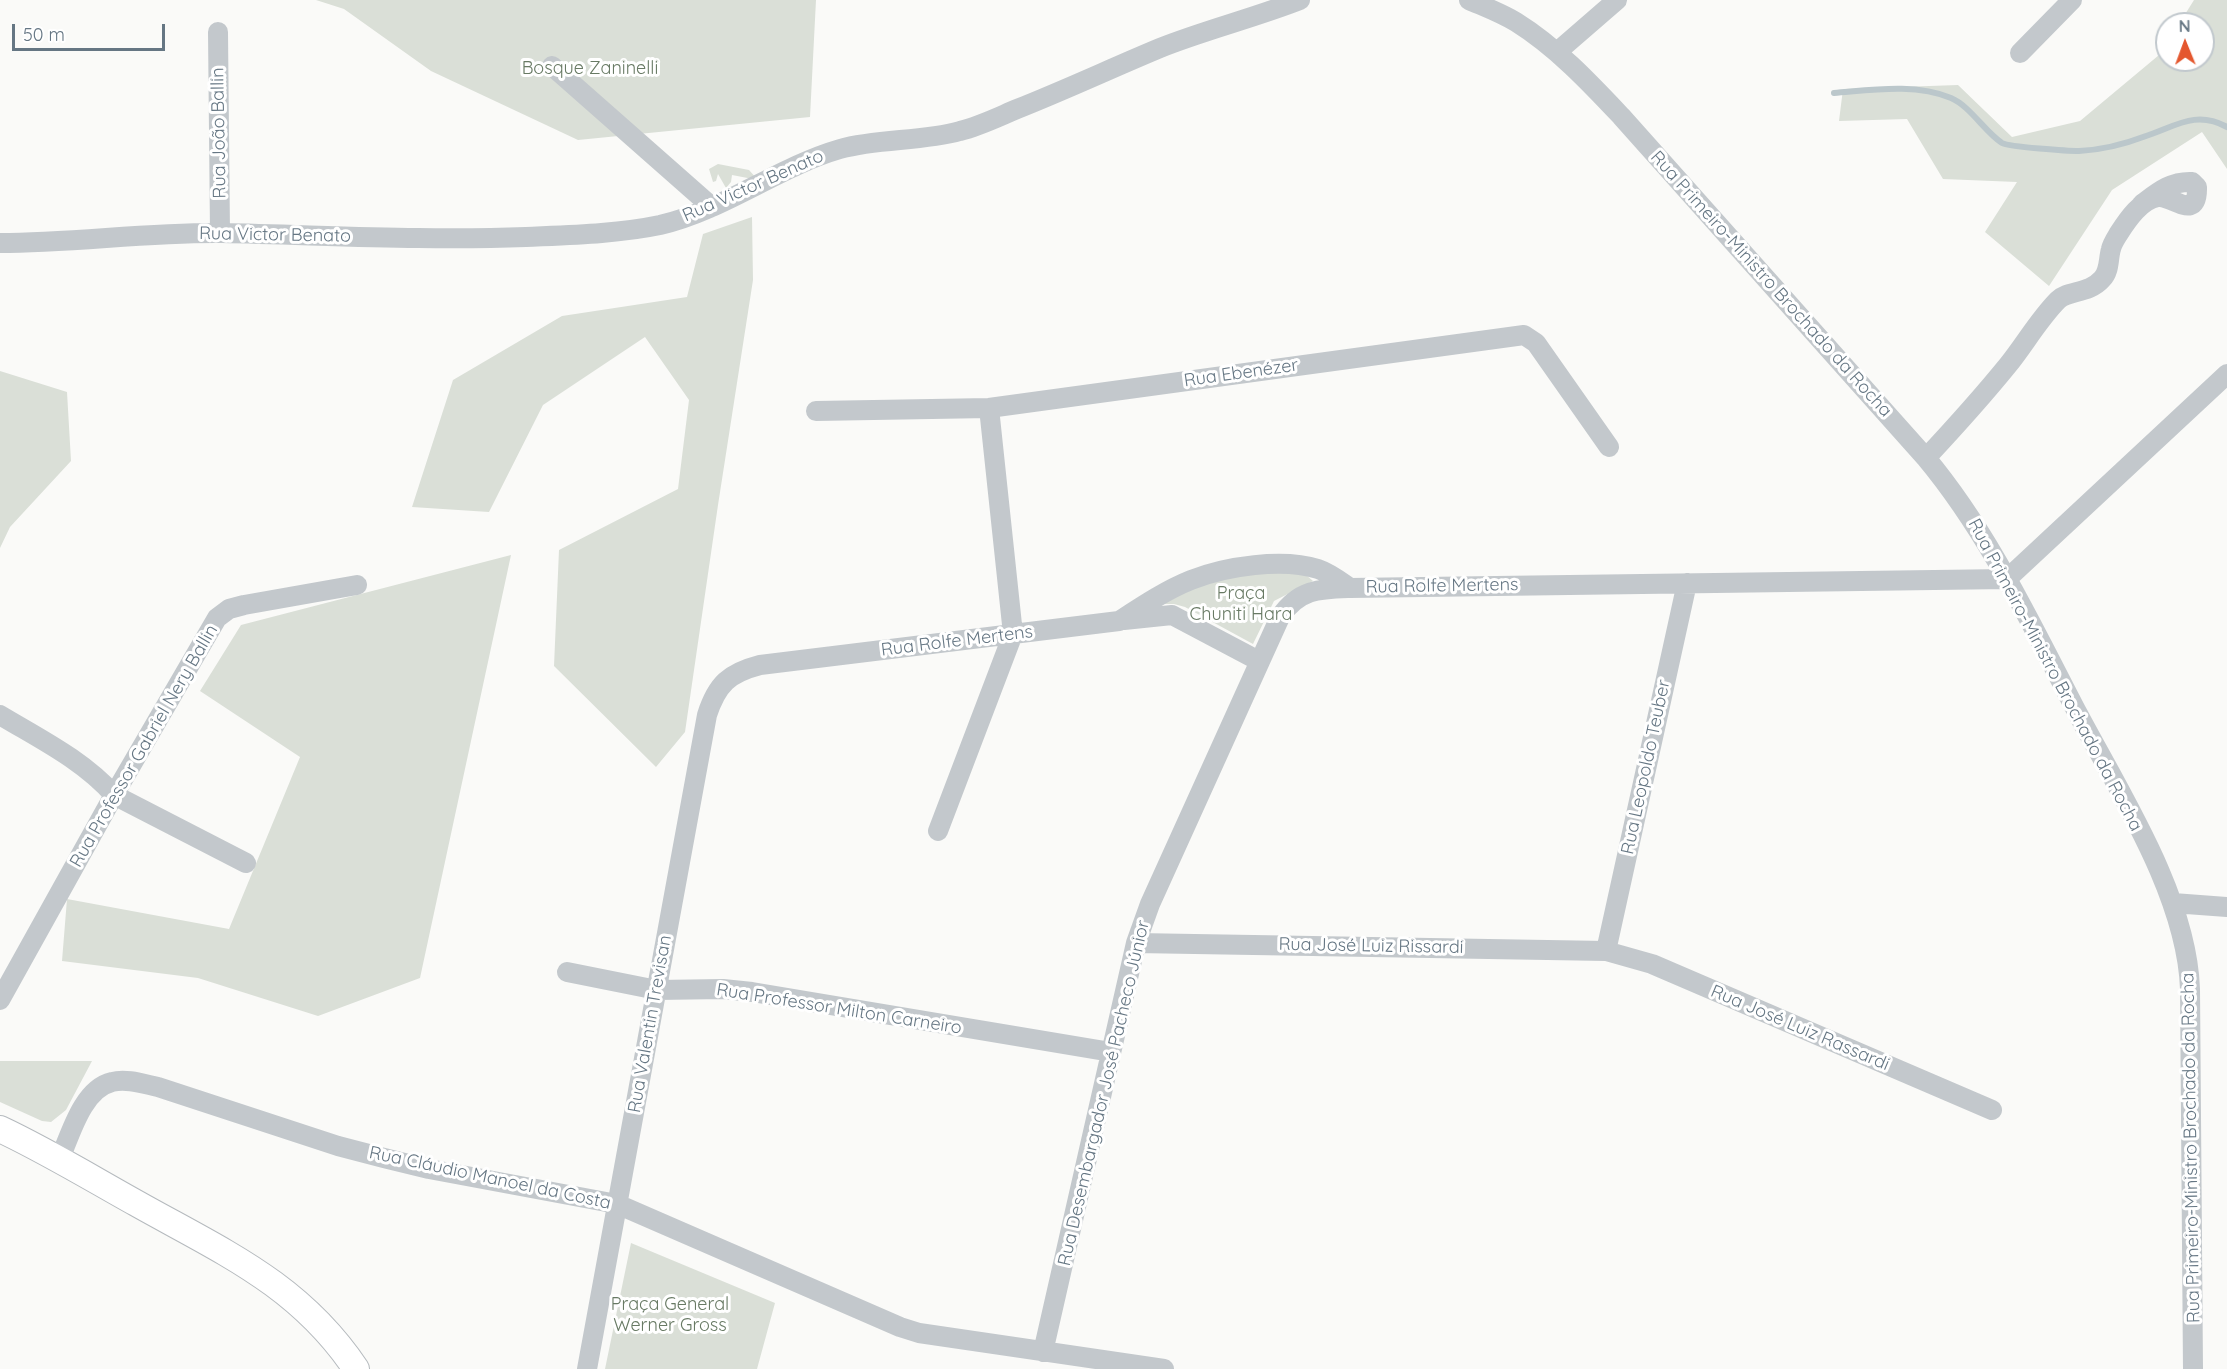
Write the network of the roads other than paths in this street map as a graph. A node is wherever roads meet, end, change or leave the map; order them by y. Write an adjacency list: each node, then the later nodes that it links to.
1 (1300, 0): 11 (street, Rua Victor Benato)
2 (1469, 0): 5 (street, Rua Primeiro-Ministro Brochado da Rocha)
3 (1617, 0): 7 (street)
4 (2072, 0): 8 (street)
5 (1490, 5): 7 (street, Rua Primeiro-Ministro Brochado da Rocha)
6 (218, 32): 12 (street, Rua João Ballin)
7 (1557, 52): 18 (street, Rua Primeiro-Ministro Brochado da Rocha)
8 (2020, 53)
9 (552, 66): 11 (street)
10 (2142, 204): 18 (street)
11 (712, 207): 12 (street, Rua Victor Benato)
12 (220, 233): 13 (street, Rua Victor Benato)
13 (0, 243)
14 (2227, 374): 19 (street)
15 (989, 408): 16 (street, Rua Ebenézer); 17 (street, Rua Ebenézer); 24 (street)
16 (816, 411)
17 (1609, 447)
18 (1926, 458): 19 (street, Rua Primeiro-Ministro Brochado da Rocha)
19 (2007, 579): 20 (street, Rua Rolfe Mertens); 31 (street, Rua Primeiro-Ministro Brochado da Rocha)
20 (1687, 583): 22 (street, Rua Rolfe Mertens); 34 (street, Rua Leopoldo Teuber)
21 (357, 585): 28 (street, Rua Professor Gabriel Nery Ballin)
22 (1350, 588): 23 (street, Rua Rolfe Mertens); 25 (street, Rua Desembargador José Pacheco Júnior)
23 (1119, 621): 24 (street, Rua Rolfe Mertens); 25 (street)
24 (1013, 634): 26 (street, Rua Rolfe Mertens); 29 (street)
25 (1259, 661): 33 (street, Rua Desembargador José Pacheco Júnior)
26 (722, 683): 36 (street, Rua Valentin Trevisan)
27 (0, 715): 28 (street)
28 (114, 795): 30 (street); 37 (street, Rua Professor Gabriel Nery Ballin)
29 (938, 831)
30 (246, 862)
31 (2173, 903): 32 (street); 47 (street, Rua Primeiro-Ministro Brochado da Rocha)
32 (2227, 907)
33 (1136, 943): 34 (street, Rua José Luiz Rissardi); 38 (street, Rua Desembargador José Pacheco Júnior)
34 (1606, 951): 39 (street, Rua José Luiz Rassardi)
35 (567, 972): 36 (street, Rua Professor Milton Carneiro)
36 (657, 990): 38 (street, Rua Professor Milton Carneiro); 42 (street, Rua Valentin Trevisan)
37 (0, 1000)
38 (1111, 1052): 43 (street, Rua Desembargador José Pacheco Júnior)
39 (1992, 1110)
40 (0, 1129): 41 (main road)
41 (59, 1161): 42 (street, Rua Cláudio Manoel da Costa); 44 (main road)
42 (617, 1204): 43 (street, Rua Cláudio Manoel da Costa); 45 (street, Rua Valentin Trevisan)
43 (1043, 1352): 46 (street, Rua Cláudio Manoel da Costa)
44 (356, 1369)
45 (587, 1369)
46 (1164, 1369)
47 (2193, 1369)

